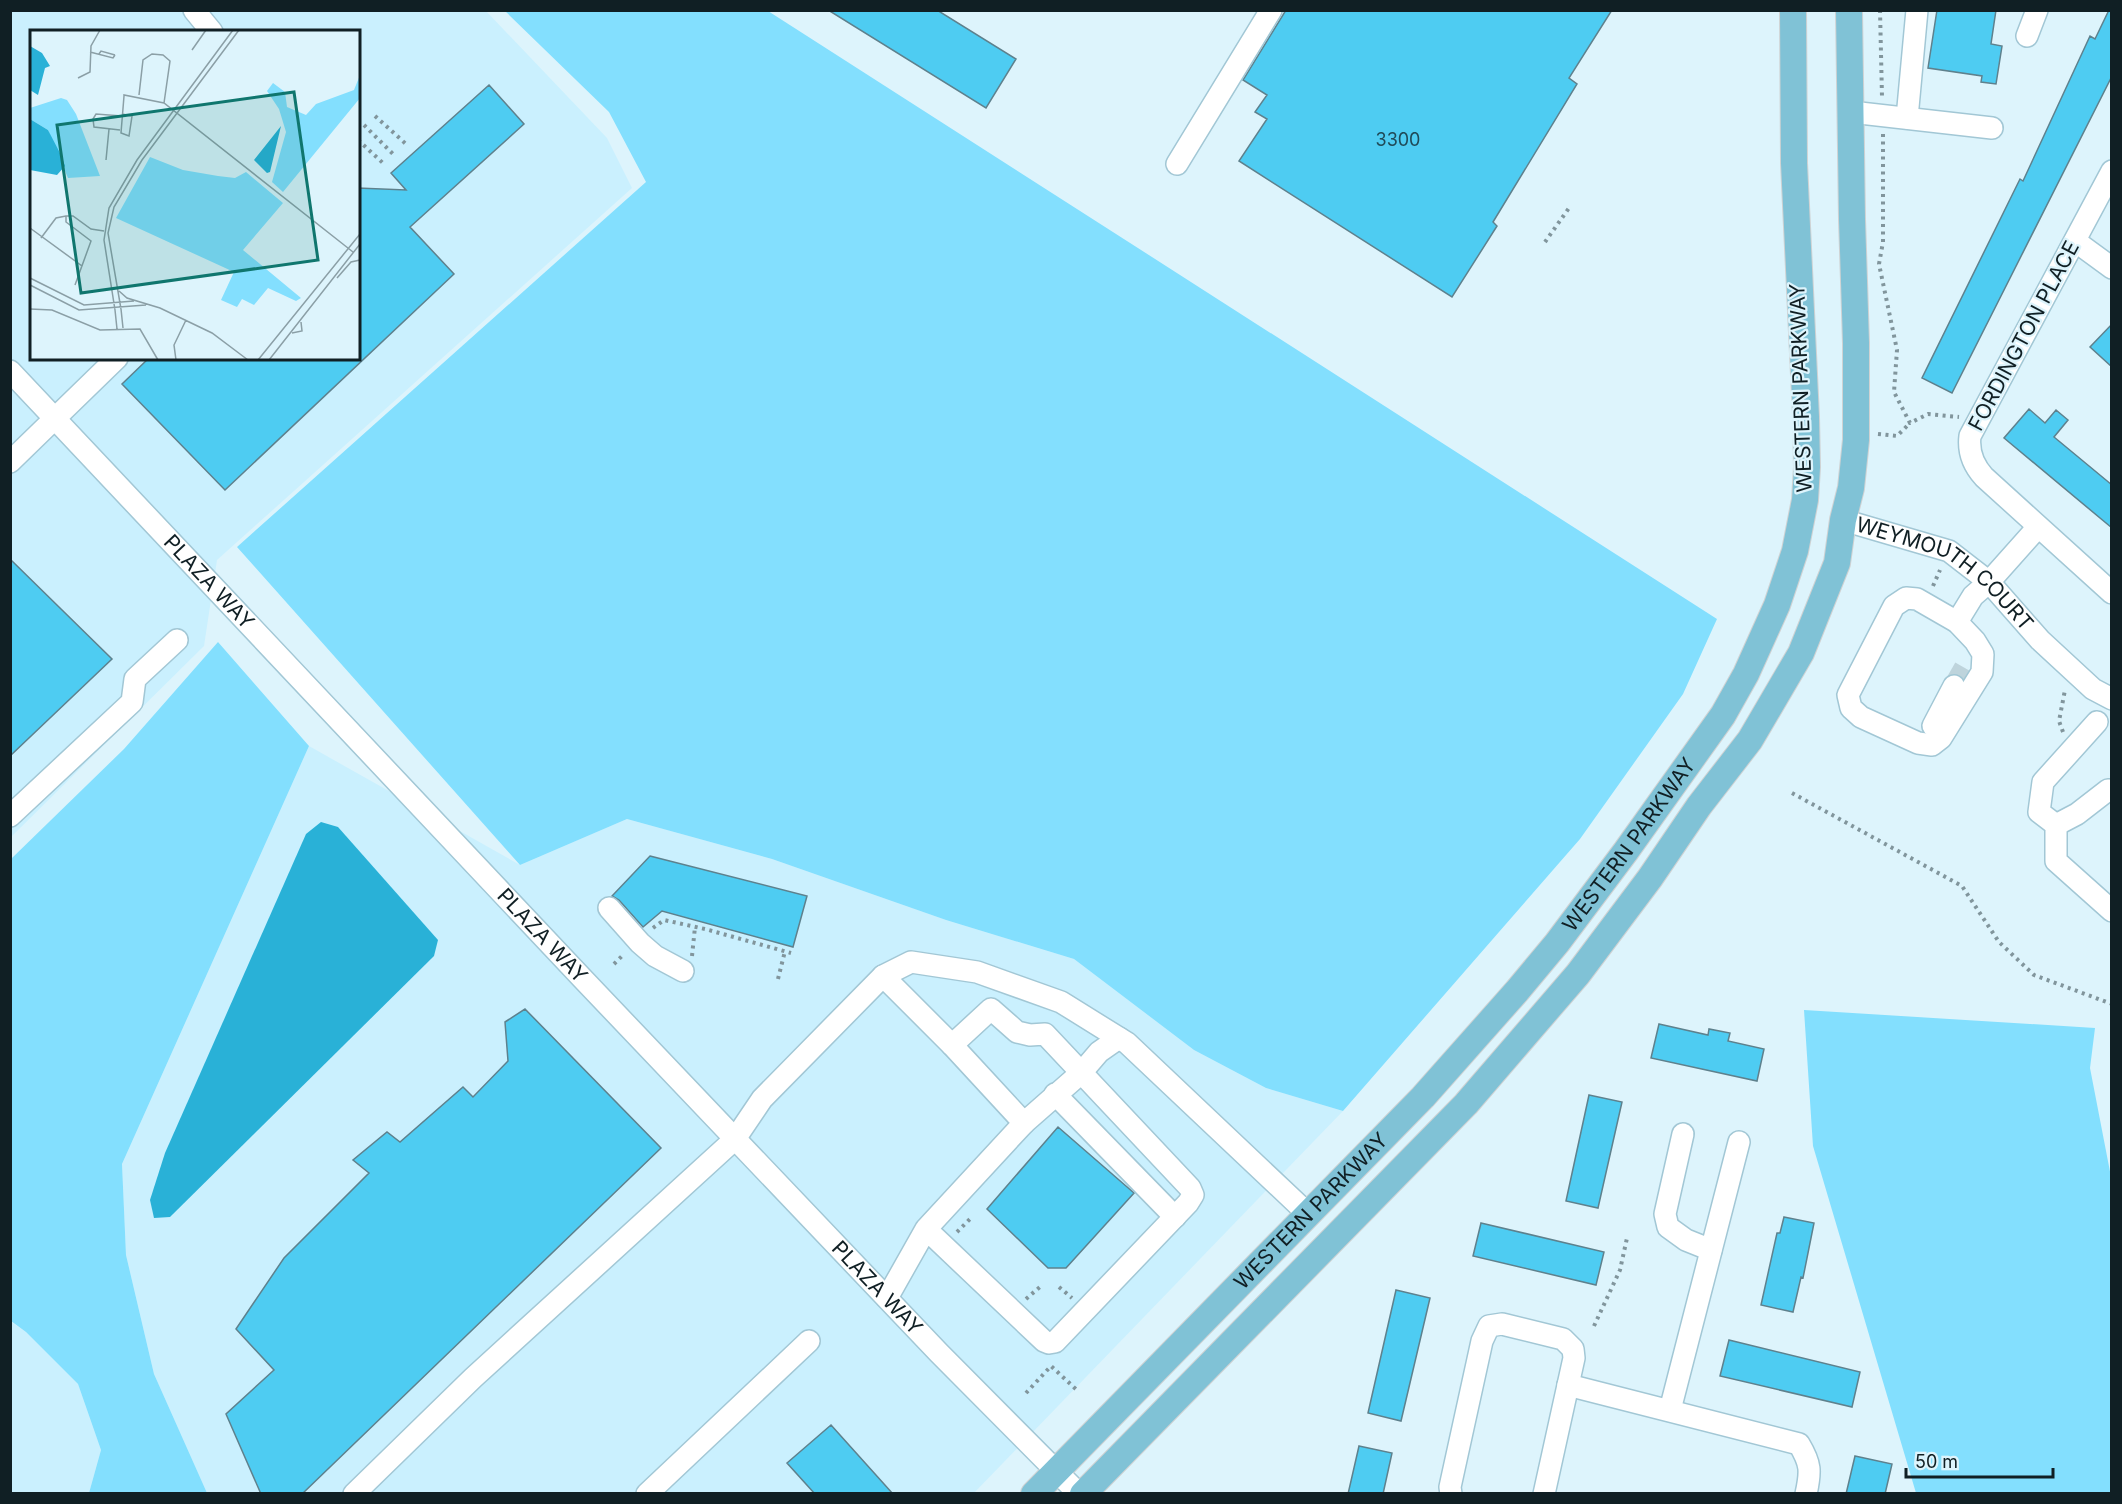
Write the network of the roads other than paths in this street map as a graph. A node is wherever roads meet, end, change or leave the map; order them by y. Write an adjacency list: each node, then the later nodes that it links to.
1 (194, 10): 7 (street)
2 (1271, 10): 12 (street)
3 (1793, 10): 52 (main road, WESTERN PARKWAY)
4 (1849, 10): 9 (main road, WESTERN PARKWAY)
5 (1917, 10): 10 (street)
6 (2037, 10): 8 (street)
7 (210, 30)
8 (2026, 36)
9 (1851, 112): 10 (street); 20 (main road, WESTERN PARKWAY)
10 (1906, 118): 11 (street)
11 (1992, 129)
12 (1178, 164)
13 (2112, 171): 14 (street, FORDINGTON PLACE)
14 (2075, 241): 15 (street); 21 (street, FORDINGTON PLACE)
15 (2112, 268)
16 (115, 360): 18 (street)
17 (10, 371): 18 (street, PLAZA WAY)
18 (54, 418): 19 (street); 50 (street, PLAZA WAY)
19 (10, 462)
20 (1843, 520): 22 (street, WEYMOUTH COURT); 64 (main road, WESTERN PARKWAY)
21 (2038, 526): 22 (street); 23 (street, FORDINGTON PLACE)
22 (1989, 582): 24 (street); 29 (street, WEYMOUTH COURT)
23 (2112, 593)
24 (1957, 622): 26 (street); 32 (street)
25 (177, 640): 34 (street)
26 (1975, 641): 27 (street); 32 (street)
27 (1966, 665)
28 (1954, 686): 32 (street)
29 (2092, 689): 30 (street); 31 (street)
30 (2112, 699)
31 (2104, 729): 35 (street)
32 (1918, 743)
33 (2108, 790): 35 (street)
34 (10, 816)
35 (2056, 825): 37 (street)
36 (609, 908): 38 (street)
37 (2112, 911)
38 (687, 968)
39 (882, 976): 40 (street); 45 (street); 50 (street)
40 (1000, 981): 41 (street); 42 (street)
41 (1061, 1002): 43 (street); 44 (street)
42 (991, 1009): 43 (street); 45 (street)
43 (1045, 1034): 46 (street)
44 (1119, 1038): 46 (street); 52 (street)
45 (952, 1045): 48 (street)
46 (1081, 1073): 47 (street); 53 (street)
47 (1055, 1094): 48 (street); 53 (street)
48 (1024, 1123): 54 (street)
49 (1683, 1134): 55 (street)
50 (735, 1139): 56 (street, PLAZA WAY); 61 (street)
51 (1738, 1142): 55 (street)
52 (1308, 1214): 60 (main road, WESTERN PARKWAY)
53 (1175, 1217): 54 (street)
54 (926, 1229): 56 (street)
55 (1711, 1250): 59 (street)
56 (887, 1298): 60 (street, PLAZA WAY)
57 (809, 1341): 62 (street)
58 (1568, 1385): 59 (street); 65 (street); 66 (street)
59 (1670, 1410): 67 (street)
60 (1057, 1471): 63 (main road, WESTERN PARKWAY); 64 (street, PLAZA WAY)
61 (354, 1494)
62 (647, 1494)
63 (1034, 1494)
64 (1081, 1494)
65 (1451, 1494)
66 (1544, 1494)
67 (1806, 1494)

